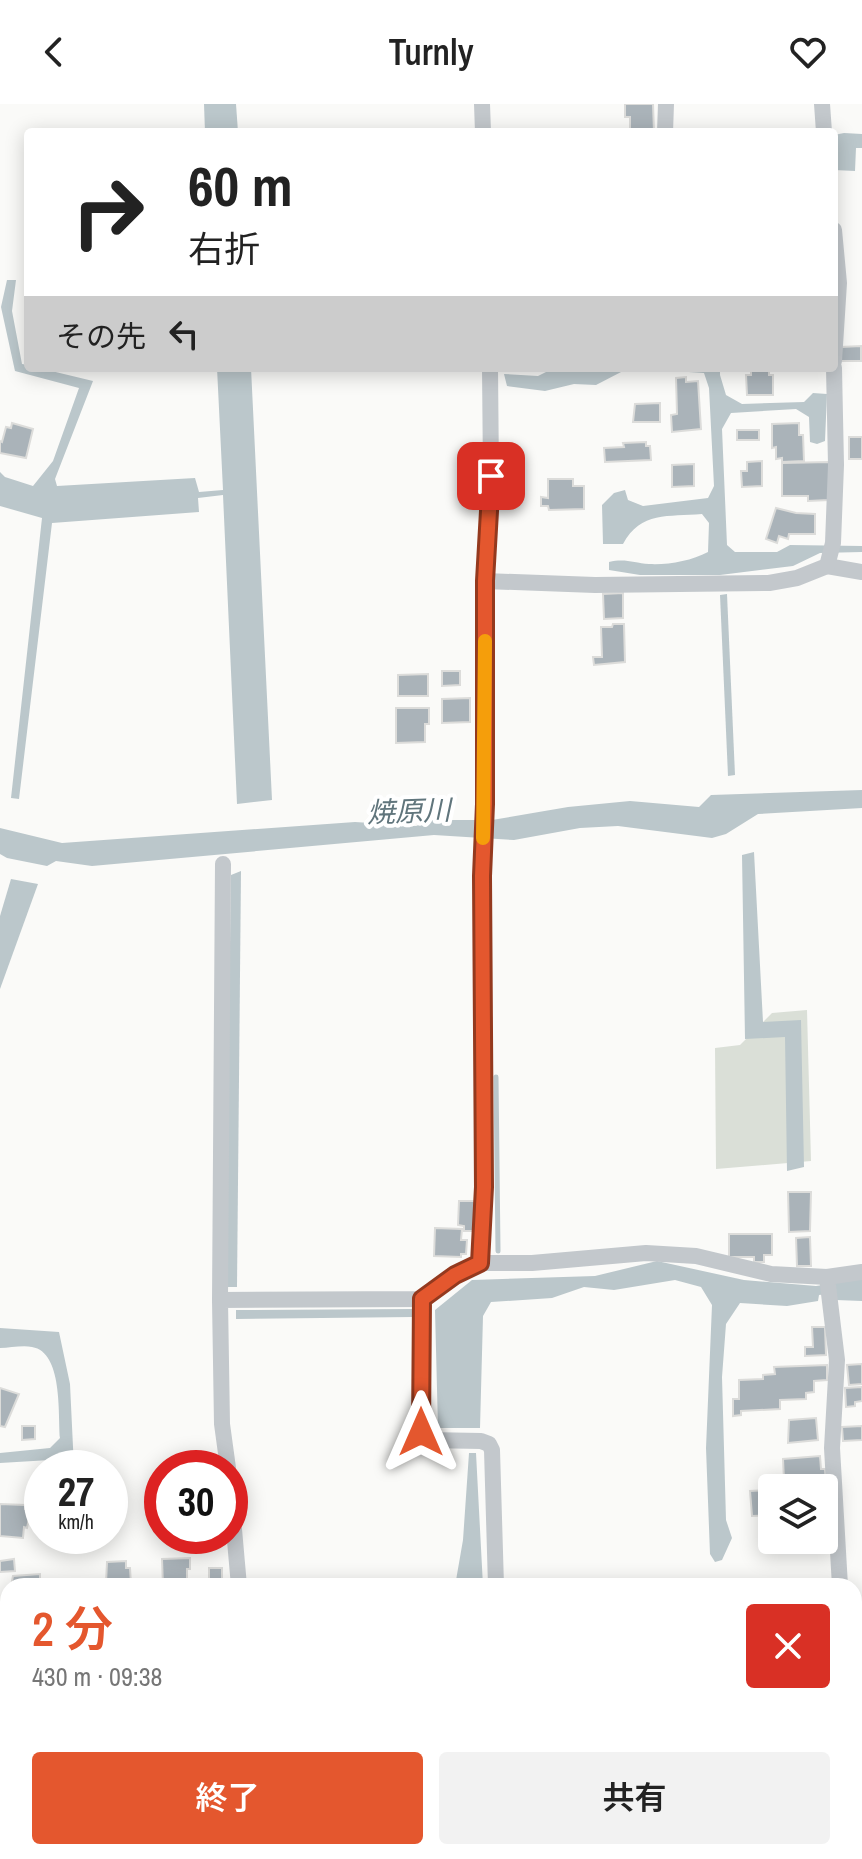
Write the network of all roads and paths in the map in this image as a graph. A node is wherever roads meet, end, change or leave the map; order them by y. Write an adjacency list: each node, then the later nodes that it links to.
1 (482, 104): 4 (street)
2 (666, 104): 5 (street)
3 (822, 104): 6 (street)
4 (483, 128)
5 (665, 128)
6 (824, 128)
7 (838, 272): 8 (street)
8 (838, 298)
9 (490, 372): 13 (street)
10 (834, 372): 11 (street)
11 (830, 555): 12 (street); 13 (street)
12 (862, 572)
13 (485, 581): 15 (street)
14 (223, 864): 19 (street)
15 (480, 1263): 17 (street); 18 (street)
16 (862, 1272): 17 (street)
17 (827, 1286): 24 (street)
18 (422, 1299): 19 (street); 23 (street)
19 (220, 1300): 20 (street)
20 (226, 1450)
21 (236, 1554): 22 (street)
22 (238, 1578)
23 (496, 1578)
24 (840, 1578)

